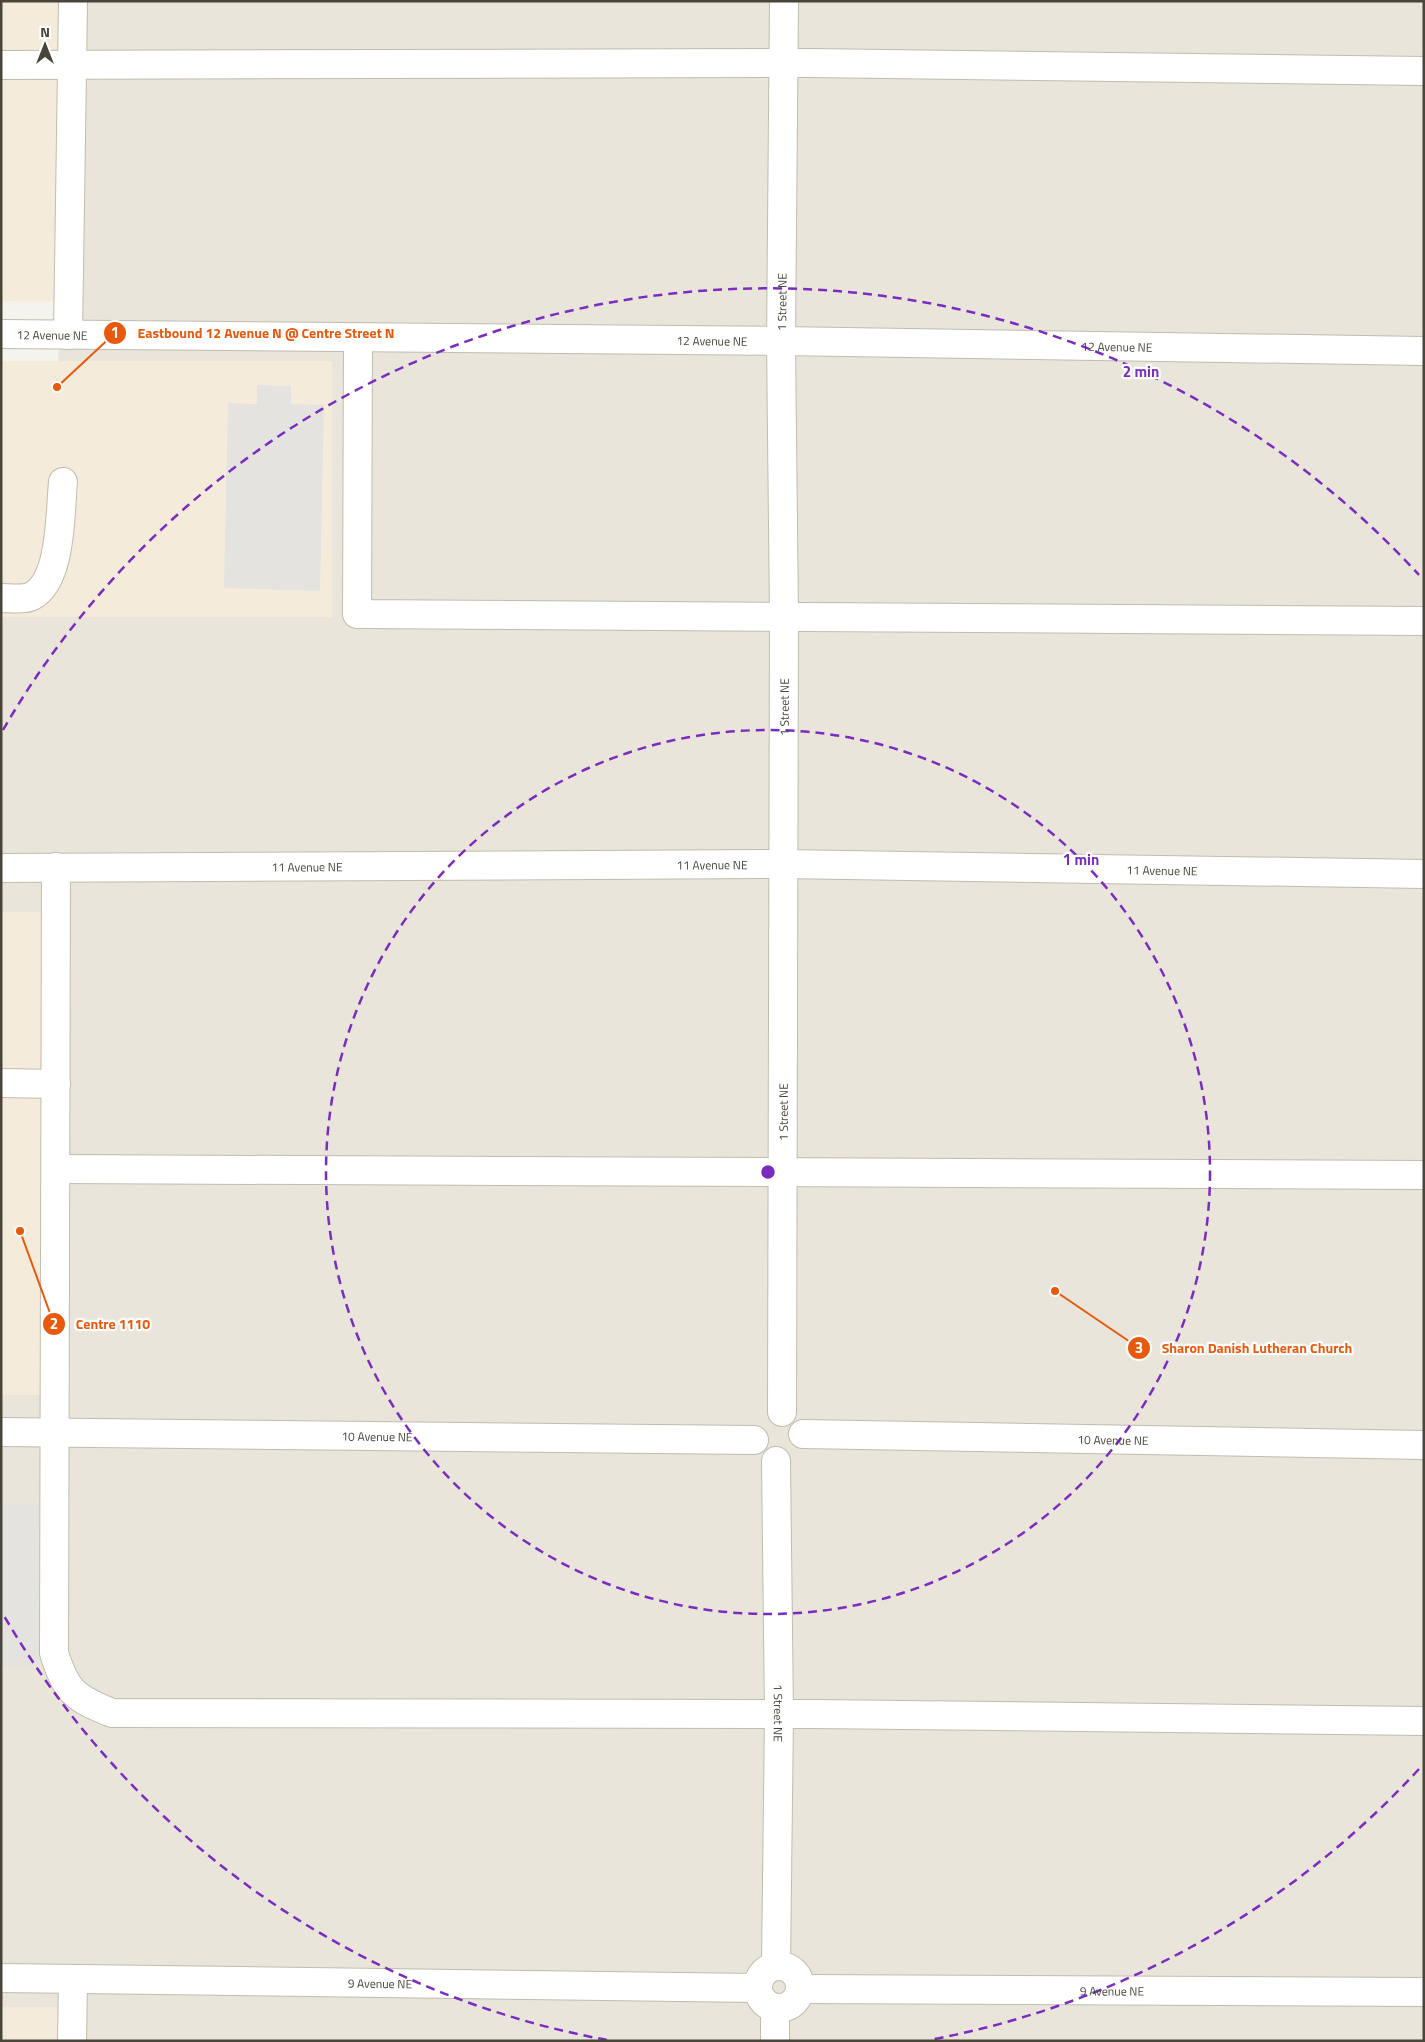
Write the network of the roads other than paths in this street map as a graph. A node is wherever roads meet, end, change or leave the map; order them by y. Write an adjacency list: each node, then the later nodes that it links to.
1 (73, 1): 5 (street)
2 (784, 1): 3 (street, 1 Street NE)
3 (784, 63): 5 (street); 6 (street); 10 (street, 1 Street NE)
4 (1, 65): 5 (street)
5 (72, 66): 8 (street)
6 (1424, 70)
7 (1, 334): 8 (street, 12 Avenue NE)
8 (68, 335): 9 (street, 12 Avenue NE)
9 (358, 339): 10 (street, 12 Avenue NE); 14 (street)
10 (781, 341): 11 (street, 12 Avenue NE); 14 (street, 1 Street NE)
11 (1424, 351)
12 (63, 482): 13 (street)
13 (1, 598)
14 (784, 616): 15 (street); 16 (street, 1 Street NE)
15 (1424, 621)
16 (783, 864): 17 (street, 11 Avenue NE); 19 (street, 11 Avenue NE); 23 (street, 1 Street NE)
17 (56, 867): 18 (street, 11 Avenue NE); 21 (street)
18 (1, 868)
19 (1424, 874)
20 (1, 1083): 21 (street)
21 (56, 1084): 22 (street)
22 (56, 1169): 23 (street); 27 (street)
23 (783, 1174): 24 (street); 25 (street, 1 Street NE)
24 (1424, 1175)
25 (782, 1412): 28 (street); 29 (street)
26 (1, 1432): 27 (street, 10 Avenue NE)
27 (54, 1433): 29 (street, 10 Avenue NE); 32 (street)
28 (803, 1434): 30 (street, 10 Avenue NE); 31 (street)
29 (754, 1440): 31 (street)
30 (1424, 1445)
31 (776, 1461): 32 (street, 1 Street NE)
32 (779, 1714): 33 (street); 34 (street, 1 Street NE)
33 (1424, 1721)
34 (776, 1966): 37 (street); 39 (street)
35 (1, 1978): 36 (street, 9 Avenue NE)
36 (73, 1979): 39 (street, 9 Avenue NE); 40 (street)
37 (800, 1989): 38 (street, 9 Avenue NE); 39 (street)
38 (1424, 1992)
39 (766, 1998): 41 (street)
40 (72, 2041)
41 (775, 2041)

